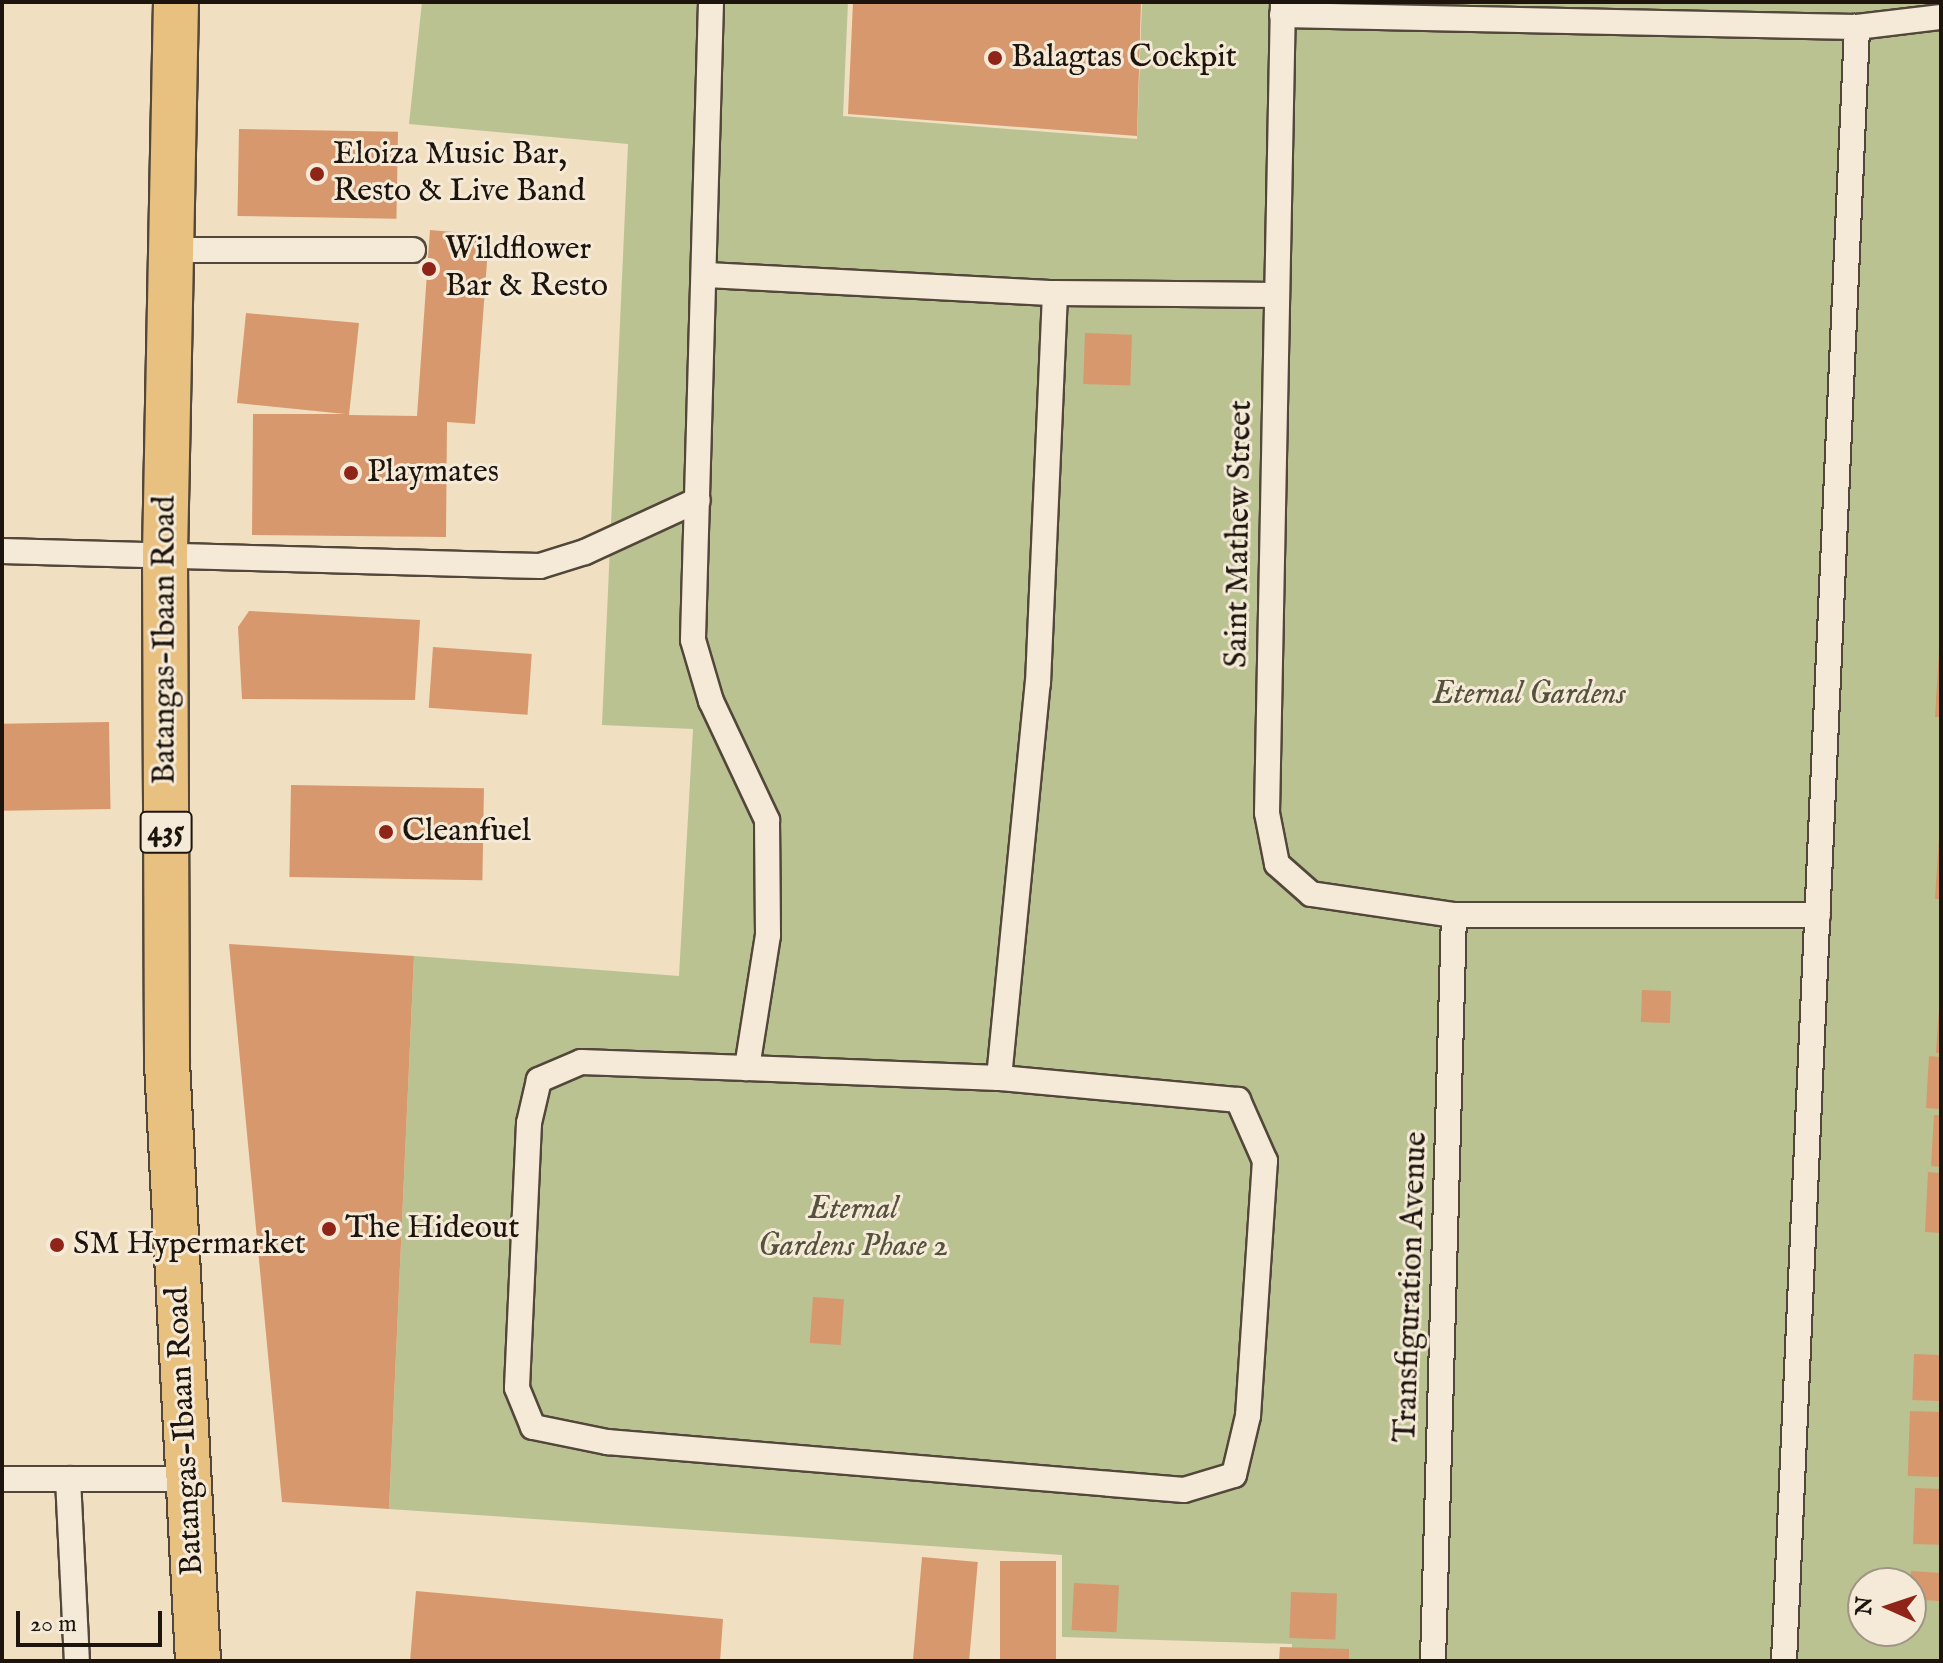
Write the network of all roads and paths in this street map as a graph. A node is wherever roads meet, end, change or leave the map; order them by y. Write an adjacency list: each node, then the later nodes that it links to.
1 (176, 2): 6 (main road, Batangas-Ibaan Road / 435)
2 (711, 2): 8 (lane)
3 (1283, 8): 5 (lane); 10 (lane, Saint Mathew Street)
4 (1934, 12): 5 (lane)
5 (1857, 27): 15 (lane)
6 (171, 250): 7 (lane); 13 (main road, Batangas-Ibaan Road / 435)
7 (413, 250)
8 (707, 275): 9 (lane); 11 (lane)
9 (1055, 293): 10 (lane); 17 (lane)
10 (1276, 295): 14 (lane, Saint Mathew Street)
11 (698, 500): 13 (lane); 16 (lane)
12 (2, 551): 13 (lane)
13 (165, 556): 20 (main road, Batangas-Ibaan Road / 435)
14 (1454, 915): 15 (lane, Saint Mathew Street); 23 (lane, Transfiguration Avenue)
15 (1818, 915): 24 (lane)
16 (747, 1068): 17 (lane); 17 (lane)
17 (999, 1078)
18 (2, 1479): 19 (lane)
19 (68, 1479): 20 (lane); 21 (lane)
20 (188, 1479): 22 (main road, Batangas-Ibaan Road / 435)
21 (77, 1661)
22 (198, 1661)
23 (1433, 1661)
24 (1784, 1661)

